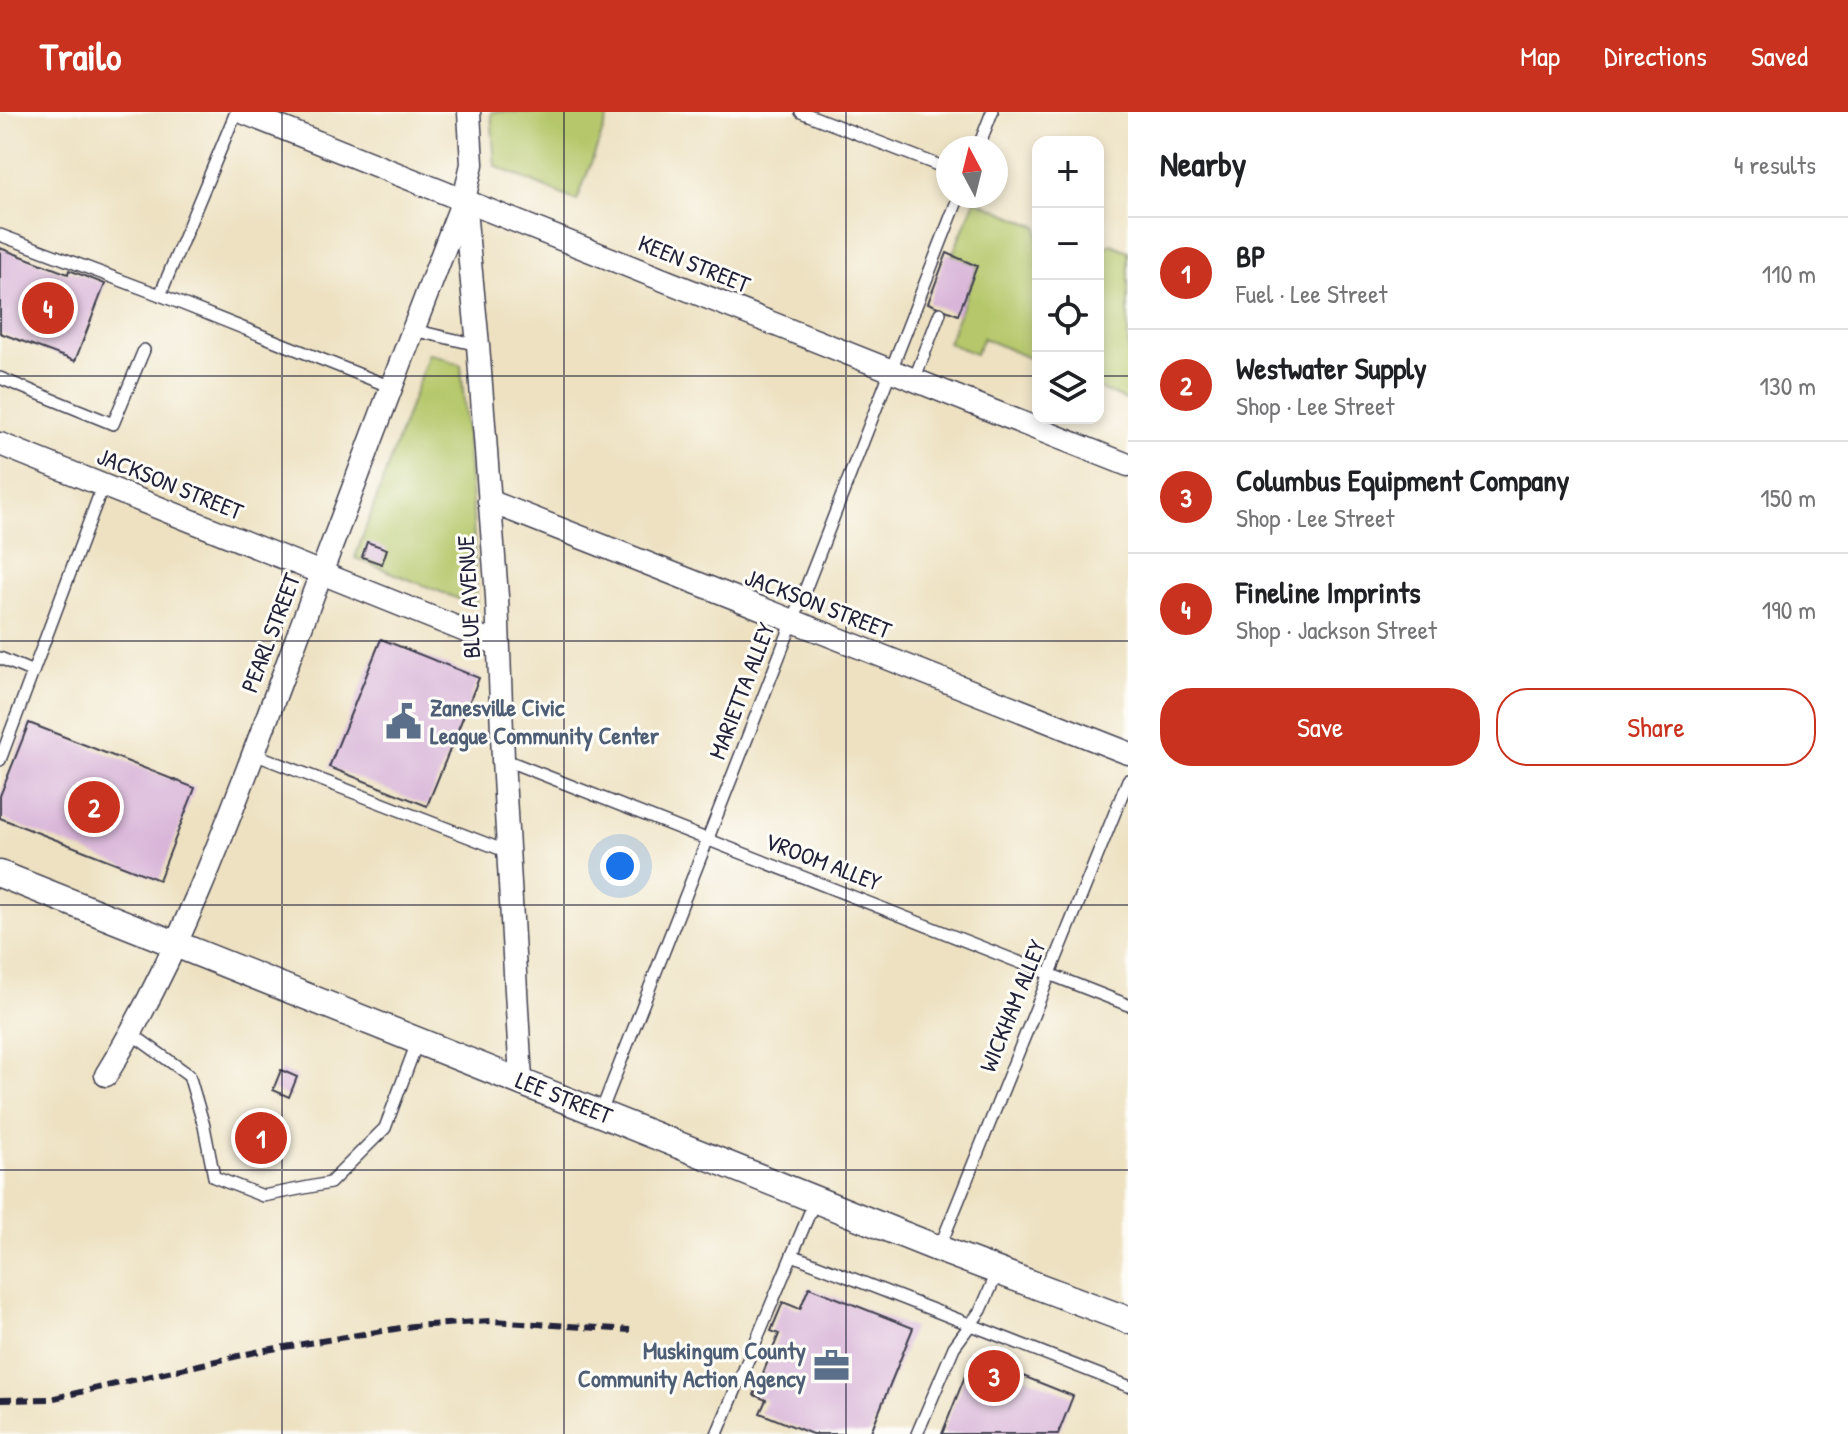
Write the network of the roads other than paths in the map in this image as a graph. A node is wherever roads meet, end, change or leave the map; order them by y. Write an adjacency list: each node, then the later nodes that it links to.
1 (239, 112): 7 (street, KEEN STREET); 10 (lane)
2 (469, 112): 7 (street, BLUE AVENUE)
3 (801, 112): 6 (lane)
4 (992, 112): 5 (lane)
5 (983, 136)
6 (936, 164)
7 (464, 200): 12 (street, PEARL STREET); 13 (street, BLUE AVENUE); 15 (street, KEEN STREET)
8 (954, 208): 15 (lane, MARIETTA ALLEY)
9 (0, 235): 10 (lane)
10 (160, 295): 18 (lane)
11 (940, 313): 17 (lane)
12 (413, 330): 13 (lane); 18 (street, PEARL STREET)
13 (478, 345): 22 (street, BLUE AVENUE)
14 (144, 350): 16 (lane)
15 (891, 371): 17 (street, KEEN STREET); 24 (lane, MARIETTA ALLEY)
16 (0, 378)
17 (914, 380): 20 (street, KEEN STREET)
18 (391, 387): 23 (street, PEARL STREET)
19 (0, 444): 21 (street, JACKSON STREET)
20 (1128, 465)
21 (103, 485): 23 (street, JACKSON STREET); 27 (lane)
22 (489, 501): 24 (street, JACKSON STREET); 25 (street, BLUE AVENUE)
23 (322, 573): 25 (street, JACKSON STREET); 29 (street, PEARL STREET)
24 (793, 622): 28 (street, JACKSON STREET); 33 (lane, MARIETTA ALLEY)
25 (498, 644): 30 (street, BLUE AVENUE)
26 (0, 658): 27 (lane)
27 (33, 672): 31 (lane)
28 (1128, 753)
29 (254, 754): 34 (lane); 36 (street, PEARL STREET)
30 (503, 759): 33 (lane, VROOM ALLEY); 34 (street, BLUE AVENUE)
31 (0, 760)
32 (1128, 780): 37 (lane, WICKHAM ALLEY)
33 (707, 840): 37 (lane, VROOM ALLEY); 43 (lane, MARIETTA ALLEY)
34 (508, 852): 42 (street, BLUE AVENUE)
35 (0, 874): 36 (street, LEE STREET)
36 (177, 944): 39 (street, PEARL STREET); 40 (street, LEE STREET)
37 (1050, 975): 38 (lane, VROOM ALLEY); 45 (lane, WICKHAM ALLEY)
38 (1128, 1005)
39 (132, 1034): 40 (lane); 41 (street, PEARL STREET)
40 (418, 1040): 42 (street, LEE STREET)
41 (106, 1075)
42 (521, 1080): 43 (street, LEE STREET)
43 (600, 1113): 44 (street, LEE STREET)
44 (816, 1199): 45 (street, LEE STREET); 46 (lane)
45 (939, 1249): 47 (street, LEE STREET)
46 (792, 1255): 49 (lane); 51 (lane)
47 (998, 1271): 48 (street, LEE STREET); 49 (lane)
48 (1128, 1320)
49 (970, 1324): 50 (lane); 52 (lane)
50 (1128, 1386)
51 (717, 1434)
52 (917, 1434)

